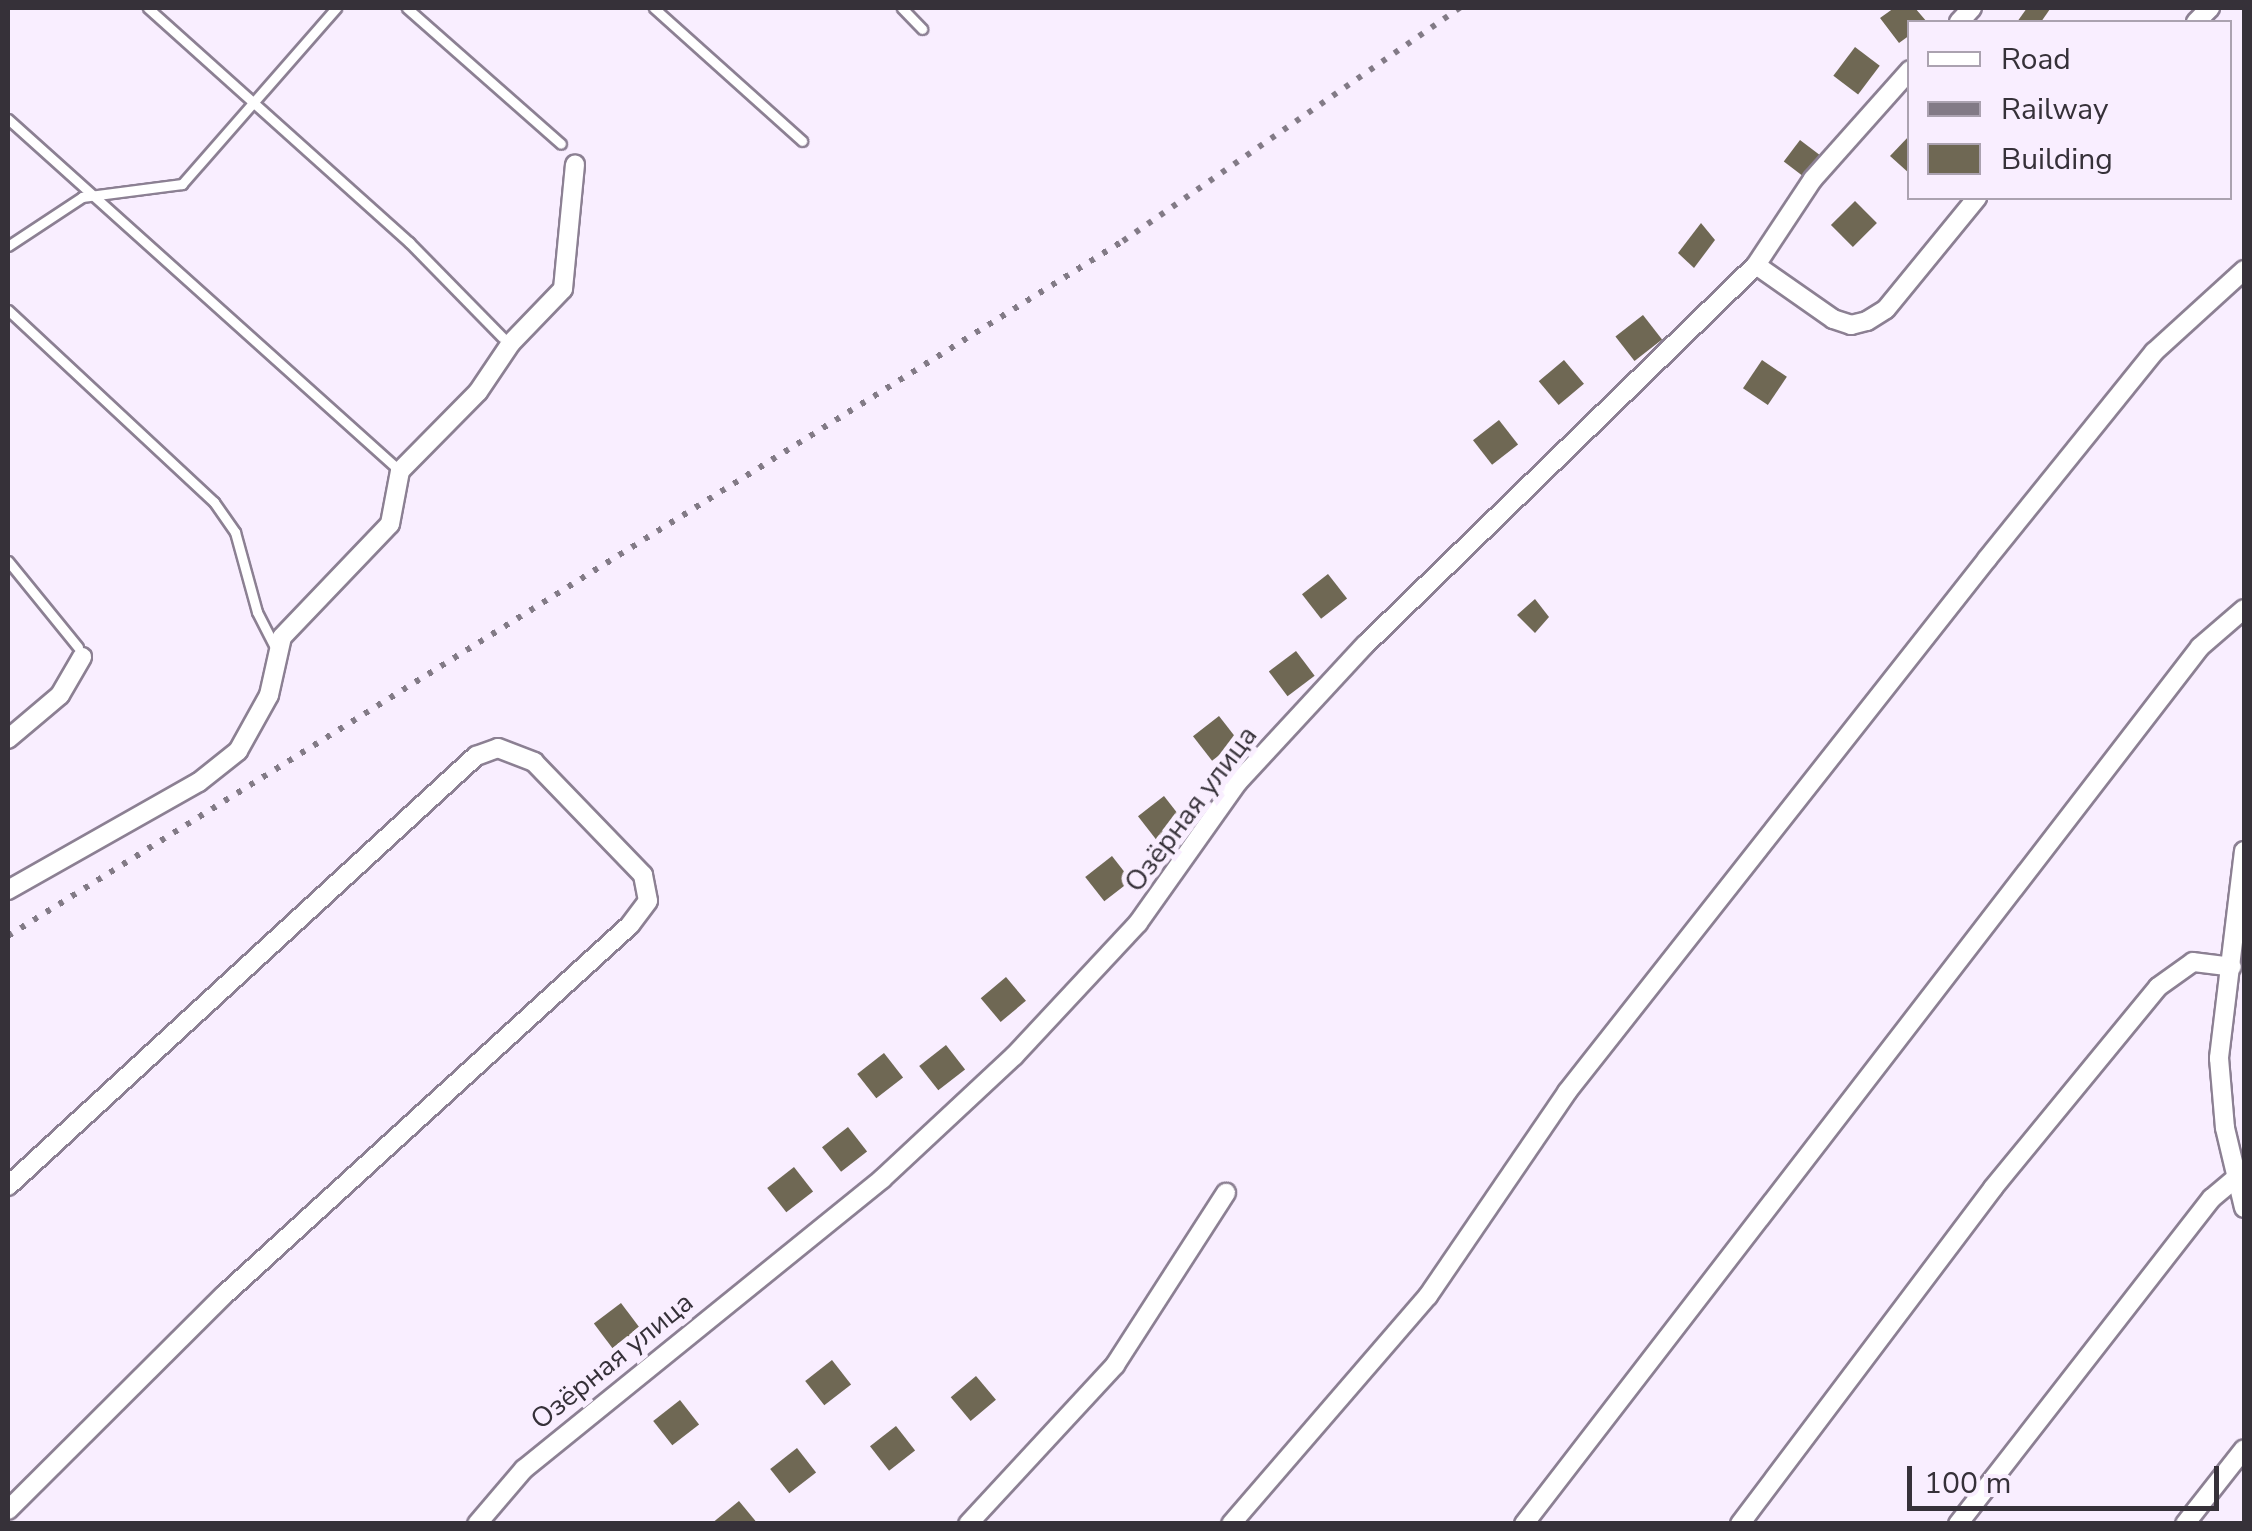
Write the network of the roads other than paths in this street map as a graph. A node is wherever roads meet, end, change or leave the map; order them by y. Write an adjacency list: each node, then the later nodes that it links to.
1 (148, 8): 8 (lane)
2 (336, 8): 8 (lane)
3 (406, 8): 11 (lane)
4 (654, 8): 10 (lane)
5 (902, 8): 6 (lane)
6 (922, 29)
7 (1907, 73): 16 (street, Озёрная улица)
8 (256, 104): 13 (lane); 19 (lane)
9 (8, 119): 13 (lane)
10 (802, 141)
11 (561, 144)
12 (575, 164): 20 (street)
13 (100, 196): 15 (lane); 20 (lane)
14 (1975, 200): 16 (street)
15 (8, 246)
16 (1756, 265): 35 (street, Озёрная улица)
17 (2244, 270): 37 (street)
18 (8, 310): 24 (lane)
19 (502, 337)
20 (400, 471): 24 (street)
21 (8, 561): 23 (lane)
22 (2244, 609): 38 (street)
23 (80, 652): 25 (street)
24 (279, 654): 27 (street)
25 (8, 738)
26 (2244, 851): 28 (street)
27 (8, 890)
28 (2232, 967): 29 (street); 39 (street)
29 (2237, 1177): 32 (street); 40 (street)
30 (8, 1186): 34 (street)
31 (1226, 1192): 36 (street)
32 (2244, 1208)
33 (2244, 1449): 41 (street)
34 (8, 1510)
35 (477, 1524)
36 (968, 1524)
37 (1231, 1524)
38 (1524, 1524)
39 (1740, 1524)
40 (1958, 1524)
41 (2186, 1524)

